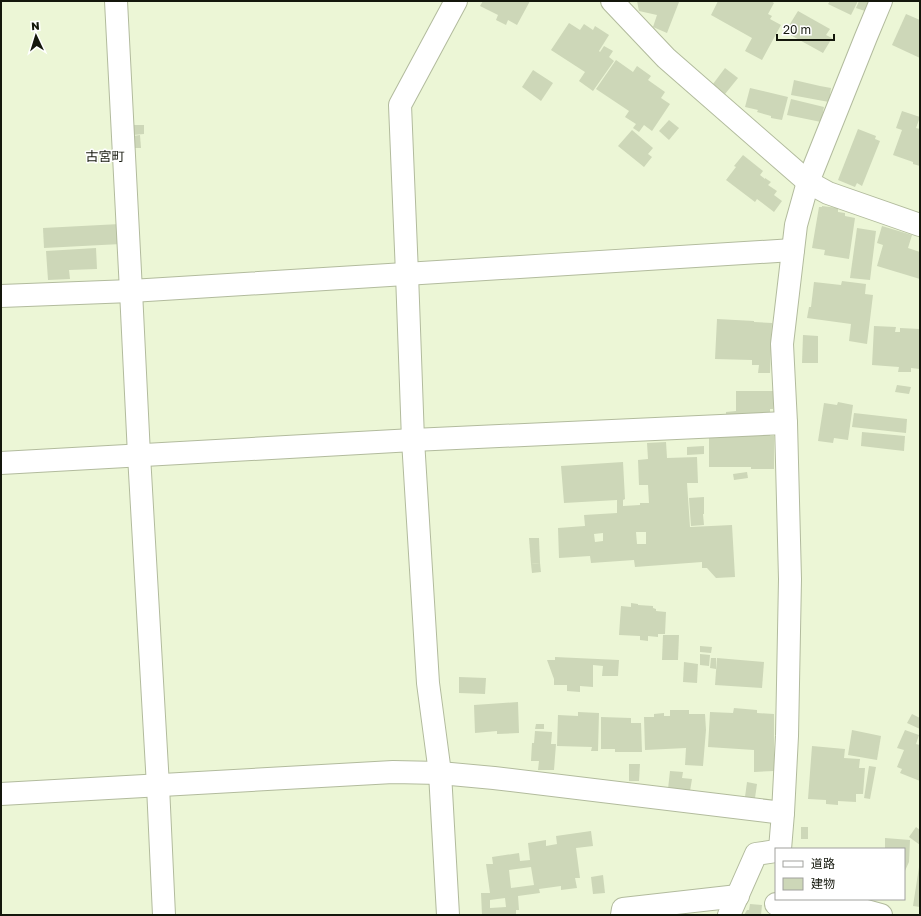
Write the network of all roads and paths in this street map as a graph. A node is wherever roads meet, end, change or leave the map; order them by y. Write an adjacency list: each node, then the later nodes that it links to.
1 (116, 1): 9 (street)
2 (456, 1): 8 (street)
3 (612, 1): 5 (street)
4 (881, 1): 5 (street)
5 (808, 182): 6 (street); 7 (street)
6 (920, 225)
7 (793, 250): 8 (street); 11 (street)
8 (407, 274): 9 (street); 12 (street)
9 (131, 291): 10 (street); 13 (street)
10 (1, 296)
11 (786, 423): 12 (street); 18 (street)
12 (413, 440): 13 (street); 15 (street)
13 (139, 455): 14 (street); 16 (street)
14 (1, 463)
15 (440, 773): 16 (street); 18 (street); 24 (street)
16 (158, 786): 17 (street); 23 (street)
17 (1, 794)
18 (783, 814): 19 (street)
19 (780, 848)
20 (775, 851): 21 (street)
21 (738, 896): 25 (street); 26 (street)
22 (776, 906): 27 (street)
23 (164, 915)
24 (448, 915)
25 (622, 915)
26 (729, 915)
27 (881, 915)

